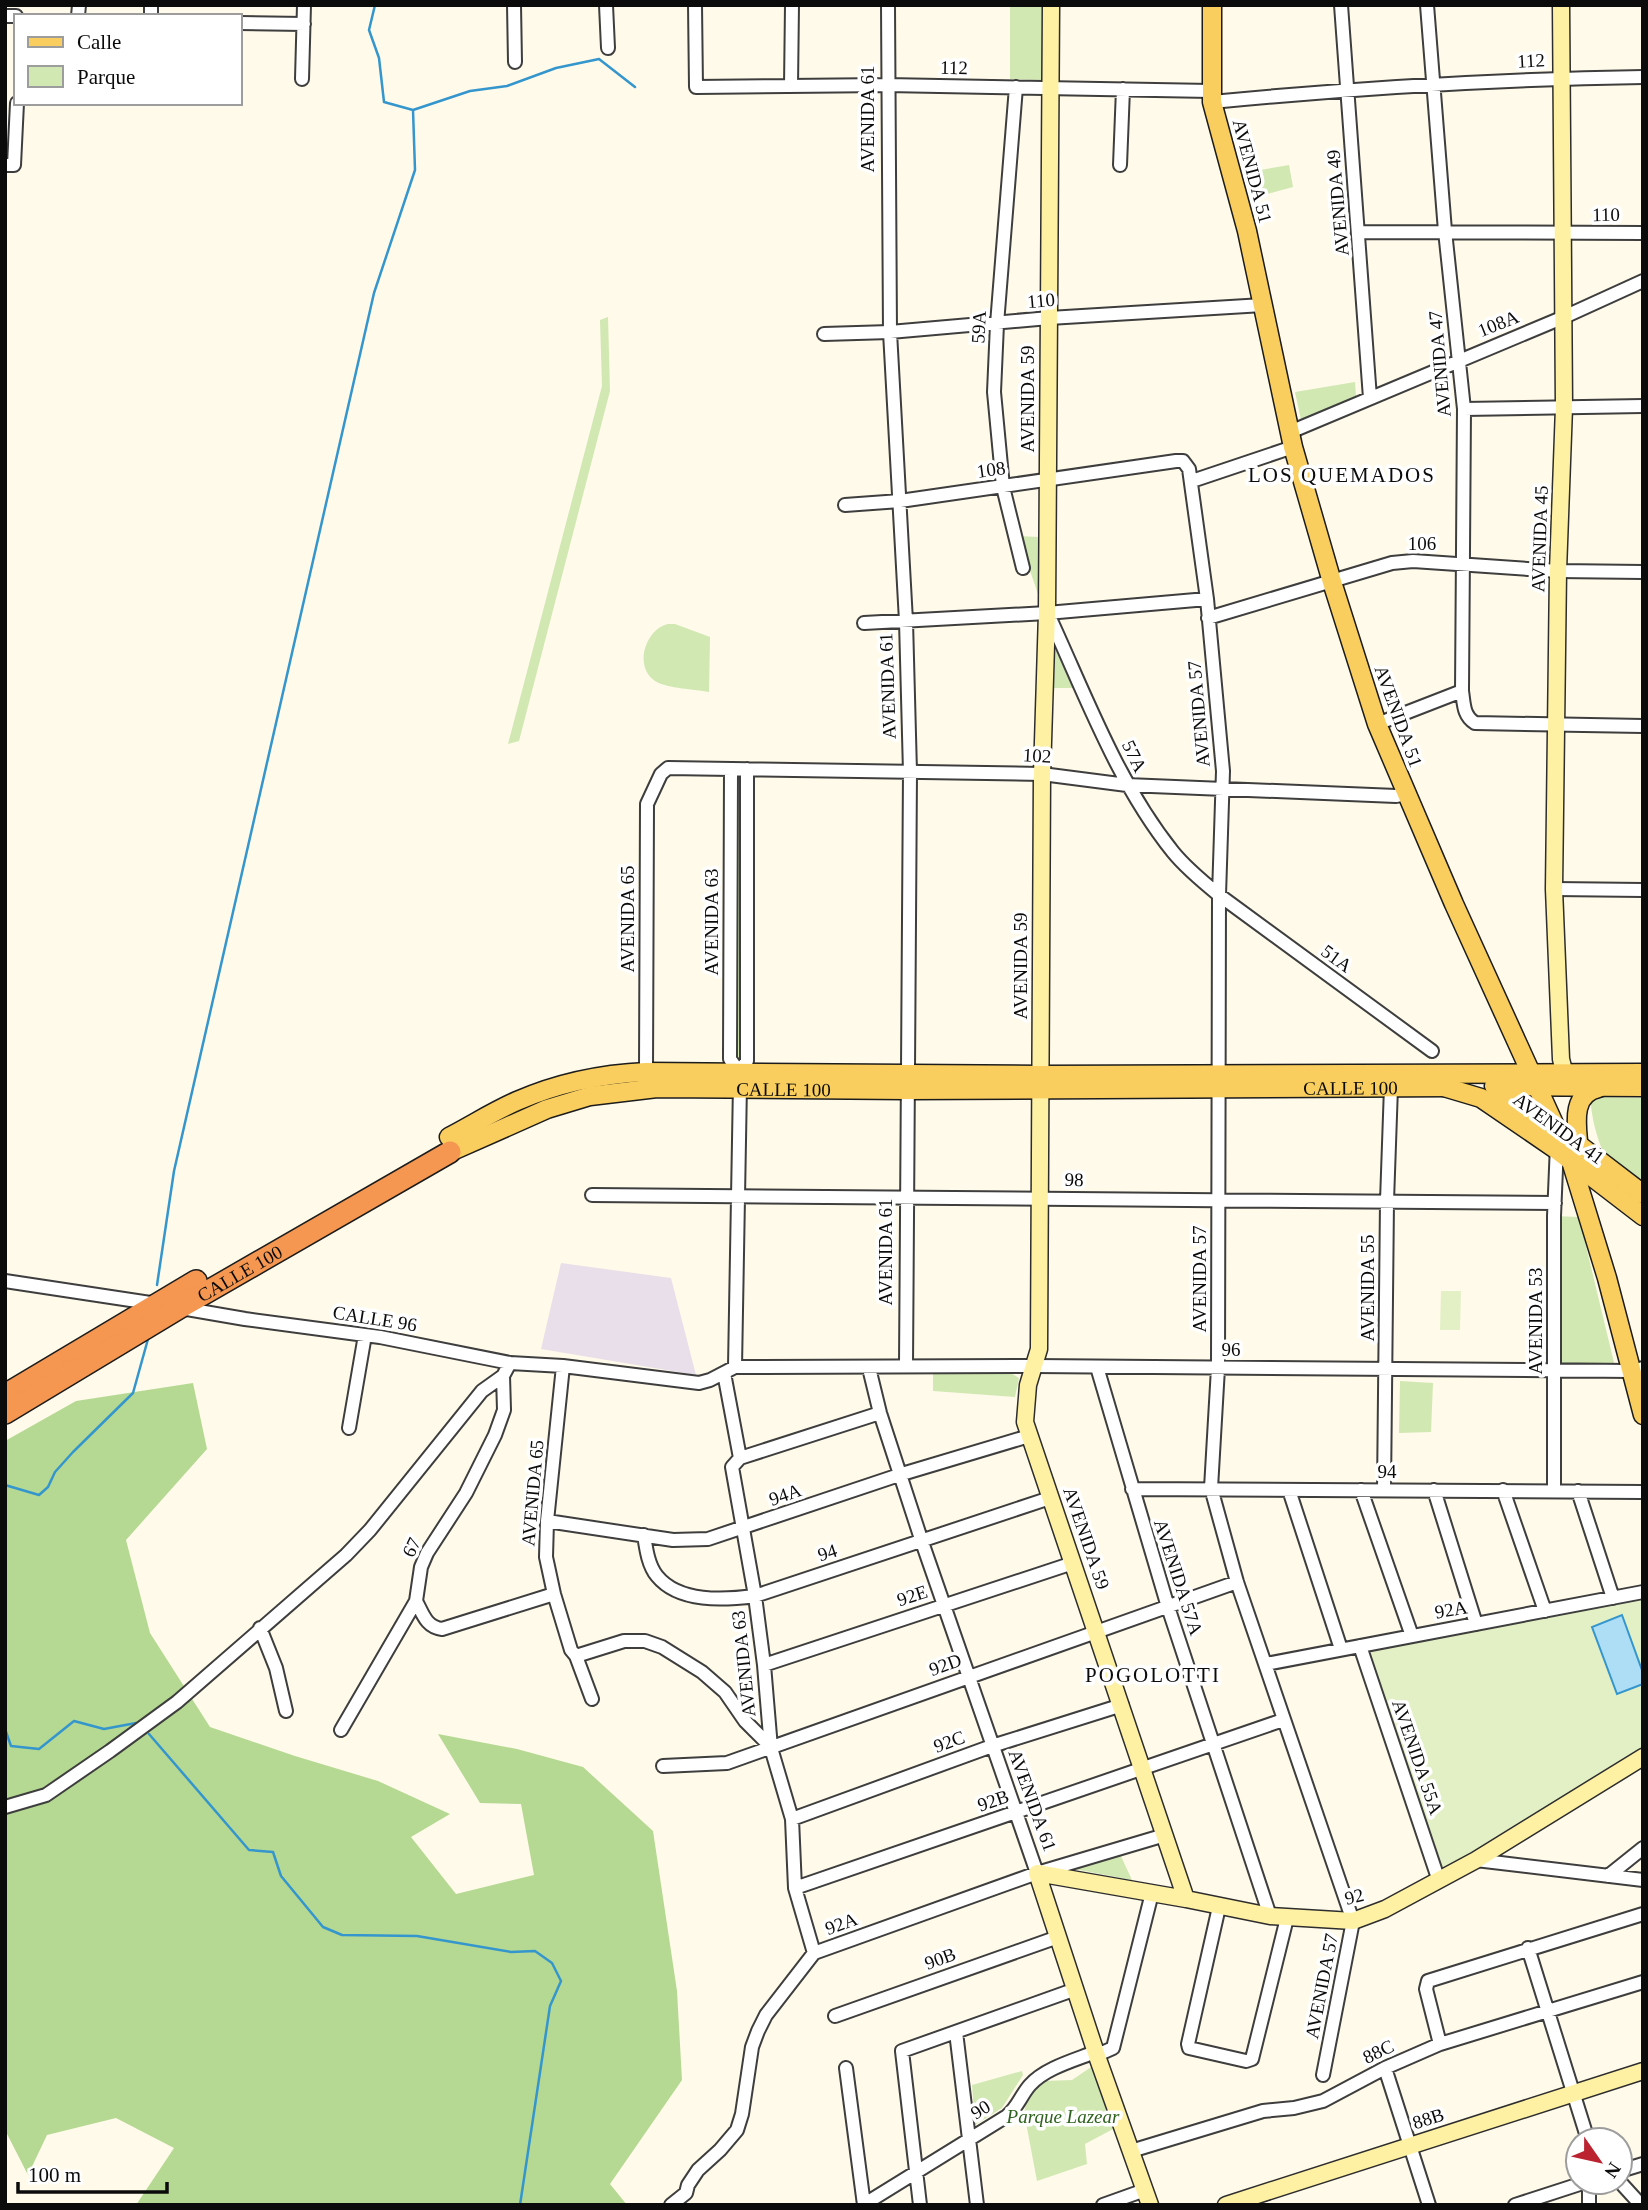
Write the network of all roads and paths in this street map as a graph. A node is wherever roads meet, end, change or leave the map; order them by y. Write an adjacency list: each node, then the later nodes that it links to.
1 (304, 5): 13 (street)
2 (514, 5): 15 (street)
3 (606, 5): 14 (street)
4 (695, 5): 21 (street, 112)
5 (792, 5): 21 (street)
6 (888, 5): 19 (street, AVENIDA 61)
7 (1051, 5): 23 (street, AVENIDA 59)
8 (1212, 5): 26 (main road, AVENIDA 51)
9 (1341, 5): 25 (street, AVENIDA 49)
10 (1427, 5): 20 (street, AVENIDA 47)
11 (1561, 5): 16 (street, AVENIDA 45)
12 (242, 23): 13 (street)
13 (304, 24): 18 (street)
14 (608, 48)
15 (516, 62)
16 (1561, 78): 17 (street, 112); 20 (street, 112); 34 (street, AVENIDA 45)
17 (1643, 78)
18 (302, 79)
19 (887, 85): 21 (street, 112); 22 (street, 112); 40 (street, AVENIDA 61)
20 (1433, 85): 25 (street, 112); 31 (street, AVENIDA 47)
21 (791, 86)
22 (1016, 87): 23 (street, 112); 39 (street, 59A)
23 (1051, 88): 24 (street, 112); 38 (street, AVENIDA 59)
24 (1123, 89): 26 (street, 112); 30 (street)
25 (1347, 89): 26 (street, 112); 32 (street, AVENIDA 49)
26 (1211, 96): 36 (main road, AVENIDA 51)
27 (17, 105): 28 (street)
28 (10, 137): 29 (street)
29 (10, 165)
30 (1120, 165)
31 (1445, 231): 32 (street, 110); 34 (street, 110); 42 (street, AVENIDA 47)
32 (1359, 232): 43 (street, AVENIDA 49)
33 (1643, 233): 34 (street, 110)
34 (1563, 234): 37 (street, AVENIDA 45)
35 (1643, 281): 37 (street, 108A)
36 (1262, 305): 38 (street, 110); 47 (main road, AVENIDA 51)
37 (1564, 317): 42 (street, 108A); 45 (street, AVENIDA 45)
38 (1049, 318): 39 (street, 110); 49 (street, AVENIDA 59)
39 (997, 324): 40 (street, 110); 51 (street, 59A)
40 (890, 332): 41 (street, 110); 52 (street, AVENIDA 61)
41 (824, 334)
42 (1459, 359): 43 (street, 108A); 46 (street, AVENIDA 47)
43 (1370, 398): 47 (street, 108A)
44 (1643, 405): 45 (street)
45 (1564, 407): 46 (street); 56 (street, AVENIDA 45)
46 (1464, 409): 54 (street, AVENIDA 47)
47 (1292, 440): 50 (street, 108A); 58 (main road, AVENIDA 51)
48 (1183, 461): 49 (street, 108); 50 (street, AVENIDA 57)
49 (1048, 479): 51 (street, 108); 60 (street, AVENIDA 59)
50 (1192, 481): 59 (street, AVENIDA 57)
51 (1003, 487): 52 (street, 108); 55 (street, 59A)
52 (900, 501): 53 (street, 108); 62 (street, AVENIDA 61)
53 (845, 505)
54 (1462, 564): 56 (street, 106); 58 (street, 106); 64 (street, AVENIDA 47)
55 (1023, 568)
56 (1558, 571): 57 (street, 106); 66 (street, AVENIDA 45)
57 (1643, 572)
58 (1332, 582): 61 (street, 106); 65 (main road, AVENIDA 51)
59 (1207, 599): 60 (street); 61 (street, AVENIDA 57)
60 (1047, 613): 62 (street); 72 (street, AVENIDA 59); 73 (street, 57A)
61 (1208, 618): 74 (street, AVENIDA 57)
62 (906, 621): 63 (street); 71 (street, AVENIDA 61)
63 (864, 623)
64 (1462, 691): 65 (street); 66 (street, AVENIDA 47)
65 (1377, 724): 75 (main road, AVENIDA 51)
66 (1556, 726): 67 (street); 76 (street, AVENIDA 45)
67 (1643, 726)
68 (731, 769): 69 (street, 102); 70 (street, 102); 86 (street, AVENIDA 63)
69 (747, 769): 71 (street, 102); 86 (street, AVENIDA 63)
70 (664, 770): 81 (street, AVENIDA 65)
71 (910, 772): 72 (street, 102); 88 (street, AVENIDA 61)
72 (1042, 774): 73 (street, 102); 89 (street, AVENIDA 59)
73 (1127, 785): 74 (street, 102); 78 (street, 57A)
74 (1223, 790): 75 (street, 102); 78 (street, AVENIDA 57)
75 (1406, 794): 79 (main road, AVENIDA 51)
76 (1554, 889): 77 (street); 85 (street, AVENIDA 45)
77 (1643, 890)
78 (1219, 895): 80 (street, 51A); 87 (street, AVENIDA 57)
79 (1517, 1042): 83 (main road); 84 (main road, AVENIDA 51)
80 (1432, 1051)
81 (646, 1072): 86 (main road, CALLE 100); 97 (main road, CALLE 100)
82 (1643, 1073): 85 (main road, CALLE 100)
83 (1476, 1075): 84 (main road, CALLE 100); 87 (main road, CALLE 100); 92 (main road, AVENIDA 41)
84 (1535, 1080): 85 (main road, CALLE 100); 92 (main road, CALLE 100); 96 (main road, AVENIDA 51)
85 (1567, 1080): 93 (main road, CALLE 100); 95 (street, AVENIDA 45)
86 (740, 1081): 88 (main road, CALLE 100); 97 (main road, CALLE 100); 102 (street, AVENIDA 63)
87 (1220, 1081): 89 (main road, CALLE 100); 90 (main road, CALLE 100); 106 (street, AVENIDA 57)
88 (907, 1082): 89 (main road, CALLE 100); 103 (street, AVENIDA 61)
89 (1041, 1082): 104 (street, AVENIDA 59)
90 (1391, 1087): 91 (main road, CALLE 100); 107 (street, AVENIDA 55)
91 (1444, 1087): 92 (main road, CALLE 100); 98 (main road, AVENIDA 41)
92 (1496, 1087): 96 (main road, AVENIDA 41)
93 (1602, 1087): 94 (main road, CALLE 100); 95 (main road)
94 (1643, 1087)
95 (1577, 1112): 98 (main road); 99 (main road)
96 (1556, 1131): 98 (main road, AVENIDA 51)
97 (450, 1144): 112 (highway, CALLE 100); 113 (highway, CALLE 100)
98 (1571, 1156): 99 (main road, AVENIDA 41); 105 (main road, AVENIDA 41); 108 (street, AVENIDA 53); 109 (main road, AVENIDA 51)
99 (1608, 1167): 100 (main road, AVENIDA 41)
100 (1643, 1194)
101 (592, 1195): 102 (street, 98)
102 (738, 1195): 103 (street, 98); 125 (street, AVENIDA 63)
103 (906, 1197): 104 (street, 98); 117 (street, AVENIDA 61)
104 (1040, 1198): 106 (street, 98); 118 (street, AVENIDA 59)
105 (1620, 1198): 109 (main road); 110 (main road, AVENIDA 41)
106 (1218, 1199): 107 (street, 98); 121 (street, AVENIDA 57)
107 (1387, 1201): 108 (street, 98); 122 (street, AVENIDA 55)
108 (1555, 1203): 123 (street, AVENIDA 53)
109 (1587, 1208): 124 (main road, AVENIDA 51)
110 (1643, 1216)
111 (5, 1281): 112 (street, CALLE 96)
112 (155, 1304): 113 (street, CALLE 96); 127 (highway, CALLE 100)
113 (179, 1308): 114 (street, CALLE 96); 128 (highway, CALLE 100)
114 (365, 1335): 115 (street, CALLE 96); 131 (street)
115 (510, 1363): 116 (street, CALLE 96); 126 (street)
116 (563, 1366): 125 (street, CALLE 96); 146 (street, AVENIDA 65)
117 (906, 1366): 118 (street, 96); 120 (street, 96)
118 (1035, 1366): 119 (street, 96); 132 (street, AVENIDA 59)
119 (1097, 1367): 121 (street, 96); 136 (street, AVENIDA 57A)
120 (869, 1368): 125 (street, 96); 129 (street, AVENIDA 61)
121 (1218, 1368): 122 (street, 96); 135 (street, AVENIDA 57)
122 (1387, 1369): 123 (street, 96); 139 (street, AVENIDA 55)
123 (1554, 1369): 124 (street, 96); 142 (street, AVENIDA 53)
124 (1637, 1369): 130 (main road, AVENIDA 51)
125 (729, 1370): 133 (street, AVENIDA 63)
126 (503, 1376): 156 (street, 67); 161 (street)
127 (5, 1395)
128 (5, 1413)
129 (880, 1413): 133 (street); 134 (street, AVENIDA 61)
130 (1643, 1415)
131 (349, 1428)
132 (1029, 1436): 134 (street, 94A); 145 (street, AVENIDA 59)
133 (740, 1458): 147 (street, AVENIDA 63)
134 (902, 1474): 147 (street, 94A); 149 (street, AVENIDA 61)
135 (1211, 1488): 136 (street, 94); 137 (street, 94); 151 (street, AVENIDA 57)
136 (1132, 1489): 158 (street, AVENIDA 57A)
137 (1289, 1490): 138 (street, 94); 165 (street)
138 (1361, 1490): 139 (street, 94); 163 (street)
139 (1384, 1490): 140 (street, 94)
140 (1434, 1490): 141 (street, 94); 160 (street)
141 (1503, 1490): 142 (street, 94); 159 (street)
142 (1554, 1491): 143 (street, 94)
143 (1578, 1491): 144 (street, 94); 155 (street)
144 (1643, 1492)
145 (1050, 1498): 149 (street, 94); 150 (street, AVENIDA 59)
146 (547, 1521): 148 (street, 94A); 153 (street, AVENIDA 65)
147 (743, 1529): 148 (street, 94A); 154 (street, AVENIDA 63)
148 (644, 1535): 154 (street, 94)
149 (922, 1542): 154 (street, 94); 157 (street, AVENIDA 61)
150 (1073, 1563): 157 (street, 92E); 162 (street, AVENIDA 59)
151 (1237, 1582): 158 (street, 92D); 167 (street, AVENIDA 57)
152 (1643, 1592): 155 (street, 92A)
153 (554, 1594): 156 (street); 166 (street, AVENIDA 65)
154 (755, 1596): 168 (street, AVENIDA 63)
155 (1613, 1598): 159 (street, 92A)
156 (416, 1601): 174 (street, 67)
157 (944, 1605): 168 (street, 92E); 169 (street, AVENIDA 61)
158 (1168, 1606): 162 (street, 92D); 175 (street, AVENIDA 57A)
159 (1545, 1611): 160 (street, 92A)
160 (1476, 1624): 163 (street, 92A)
161 (260, 1628): 172 (street); 181 (street)
162 (1097, 1632): 169 (street, 92D); 171 (street, AVENIDA 59)
163 (1412, 1636): 164 (street, 92A)
164 (1360, 1646): 165 (street, 92A); 190 (street, AVENIDA 55A)
165 (1341, 1649): 167 (street, 92A)
166 (576, 1657): 170 (street, AVENIDA 65); 177 (street)
167 (1266, 1664): 173 (street, AVENIDA 57)
168 (764, 1665): 177 (street, AVENIDA 63)
169 (969, 1676): 176 (street, AVENIDA 61); 177 (street, 92D)
170 (592, 1699)
171 (1122, 1705): 176 (street, 92C); 180 (street, AVENIDA 59)
172 (286, 1711)
173 (1283, 1720): 175 (street, 92B); 198 (street, AVENIDA 57)
174 (341, 1730)
175 (1214, 1745): 180 (street, 92B); 196 (street, AVENIDA 57A)
176 (992, 1746): 182 (street, AVENIDA 61); 183 (street, 92C)
177 (771, 1748): 179 (street, 92D); 183 (street, AVENIDA 63)
178 (1643, 1757): 186 (street, 92)
179 (663, 1766)
180 (1143, 1768): 182 (street, 92B); 184 (street, AVENIDA 59)
181 (5, 1807)
182 (1015, 1813): 187 (street, AVENIDA 61); 191 (street, 92B)
183 (793, 1819): 191 (street, AVENIDA 63)
184 (1165, 1835): 187 (street, 92A); 193 (street, AVENIDA 59)
185 (1643, 1848): 188 (street)
186 (1476, 1860): 188 (street); 190 (street, 92)
187 (1037, 1873): 192 (street, 92); 199 (street, AVENIDA 61); 201 (street, 92A)
188 (1608, 1876): 189 (street)
189 (1643, 1880)
190 (1439, 1881): 198 (street, 92)
191 (795, 1888): 201 (street, AVENIDA 63)
192 (1152, 1892): 193 (street, 92); 208 (street, 90)
193 (1186, 1899): 194 (street, 92)
194 (1219, 1907): 196 (street, 92); 197 (street)
195 (1643, 1914): 200 (street)
196 (1270, 1916): 197 (street, 92)
197 (1287, 1918): 198 (street, 92)
198 (1353, 1922): 212 (street, AVENIDA 57)
199 (1058, 1937): 203 (street, AVENIDA 61); 205 (street, 90B)
200 (1528, 1948): 204 (street); 207 (street)
201 (814, 1953): 222 (street, 92A)
202 (1643, 1982): 204 (street, 88C)
203 (1076, 1989): 206 (street); 208 (street, AVENIDA 61)
204 (1547, 2011): 207 (street, 88C); 213 (street)
205 (835, 2016)
206 (956, 2032): 215 (street); 218 (street)
207 (1440, 2045): 209 (street, 88C)
208 (1095, 2052): 215 (street, 90); 217 (street, AVENIDA 61)
209 (1385, 2067): 216 (street); 217 (street, 88C)
210 (846, 2068): 221 (street)
211 (1643, 2071): 213 (street, 88B)
212 (1322, 2075)
213 (1573, 2093): 214 (street); 216 (street, 88B)
214 (1584, 2126)
215 (970, 2138): 218 (street, 90); 224 (street)
216 (1412, 2145): 226 (street, 88B); 227 (street)
217 (1131, 2151): 220 (street, AVENIDA 61)
218 (915, 2172): 221 (street, 90); 223 (street)
219 (1564, 2190): 228 (street)
220 (1147, 2198): 225 (street)
221 (864, 2204)
222 (671, 2205)
223 (920, 2205)
224 (978, 2205)
225 (1103, 2205)
226 (1226, 2205)
227 (1429, 2205)
228 (1515, 2205)

